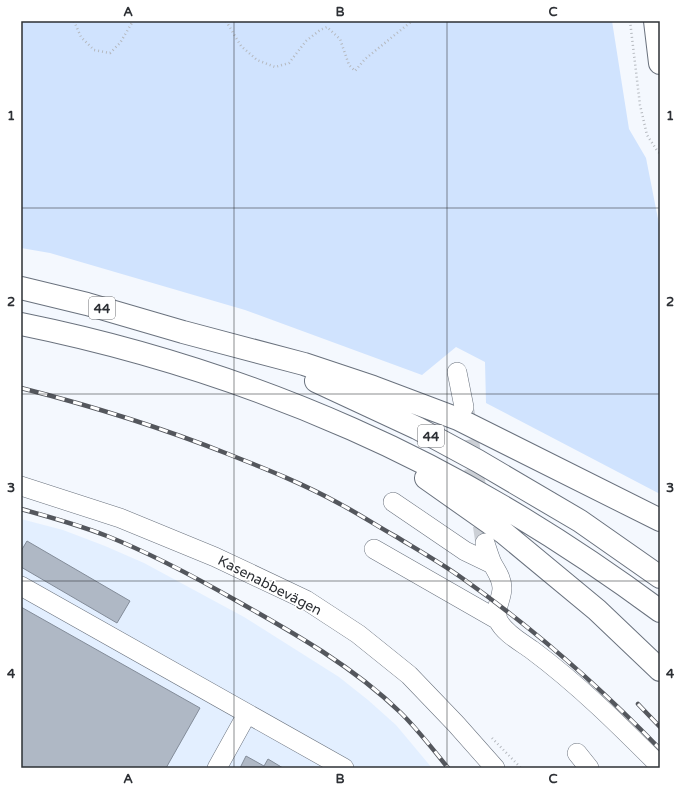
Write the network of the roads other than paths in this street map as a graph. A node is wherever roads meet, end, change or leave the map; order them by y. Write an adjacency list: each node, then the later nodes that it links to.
1 (654, 21): 2 (main road)
2 (660, 63)
3 (21, 288): 5 (main road, 44)
4 (21, 324): 8 (main road, 44)
5 (183, 332): 11 (main road); 15 (main road, 44)
6 (457, 372): 7 (street)
7 (464, 407)
8 (352, 429): 17 (main road, 44); 19 (main road)
9 (21, 486): 25 (street, Kasenabbevägen)
10 (393, 502): 14 (street)
11 (660, 520)
12 (485, 542): 14 (street)
13 (374, 549): 18 (street)
14 (492, 564): 18 (street)
15 (660, 577)
16 (21, 586): 20 (street)
17 (660, 611)
18 (498, 620): 22 (street)
19 (660, 670)
20 (247, 714): 23 (street); 24 (street)
21 (577, 753): 26 (street)
22 (660, 766)
23 (217, 768)
24 (344, 768)
25 (495, 768)
26 (590, 768)

